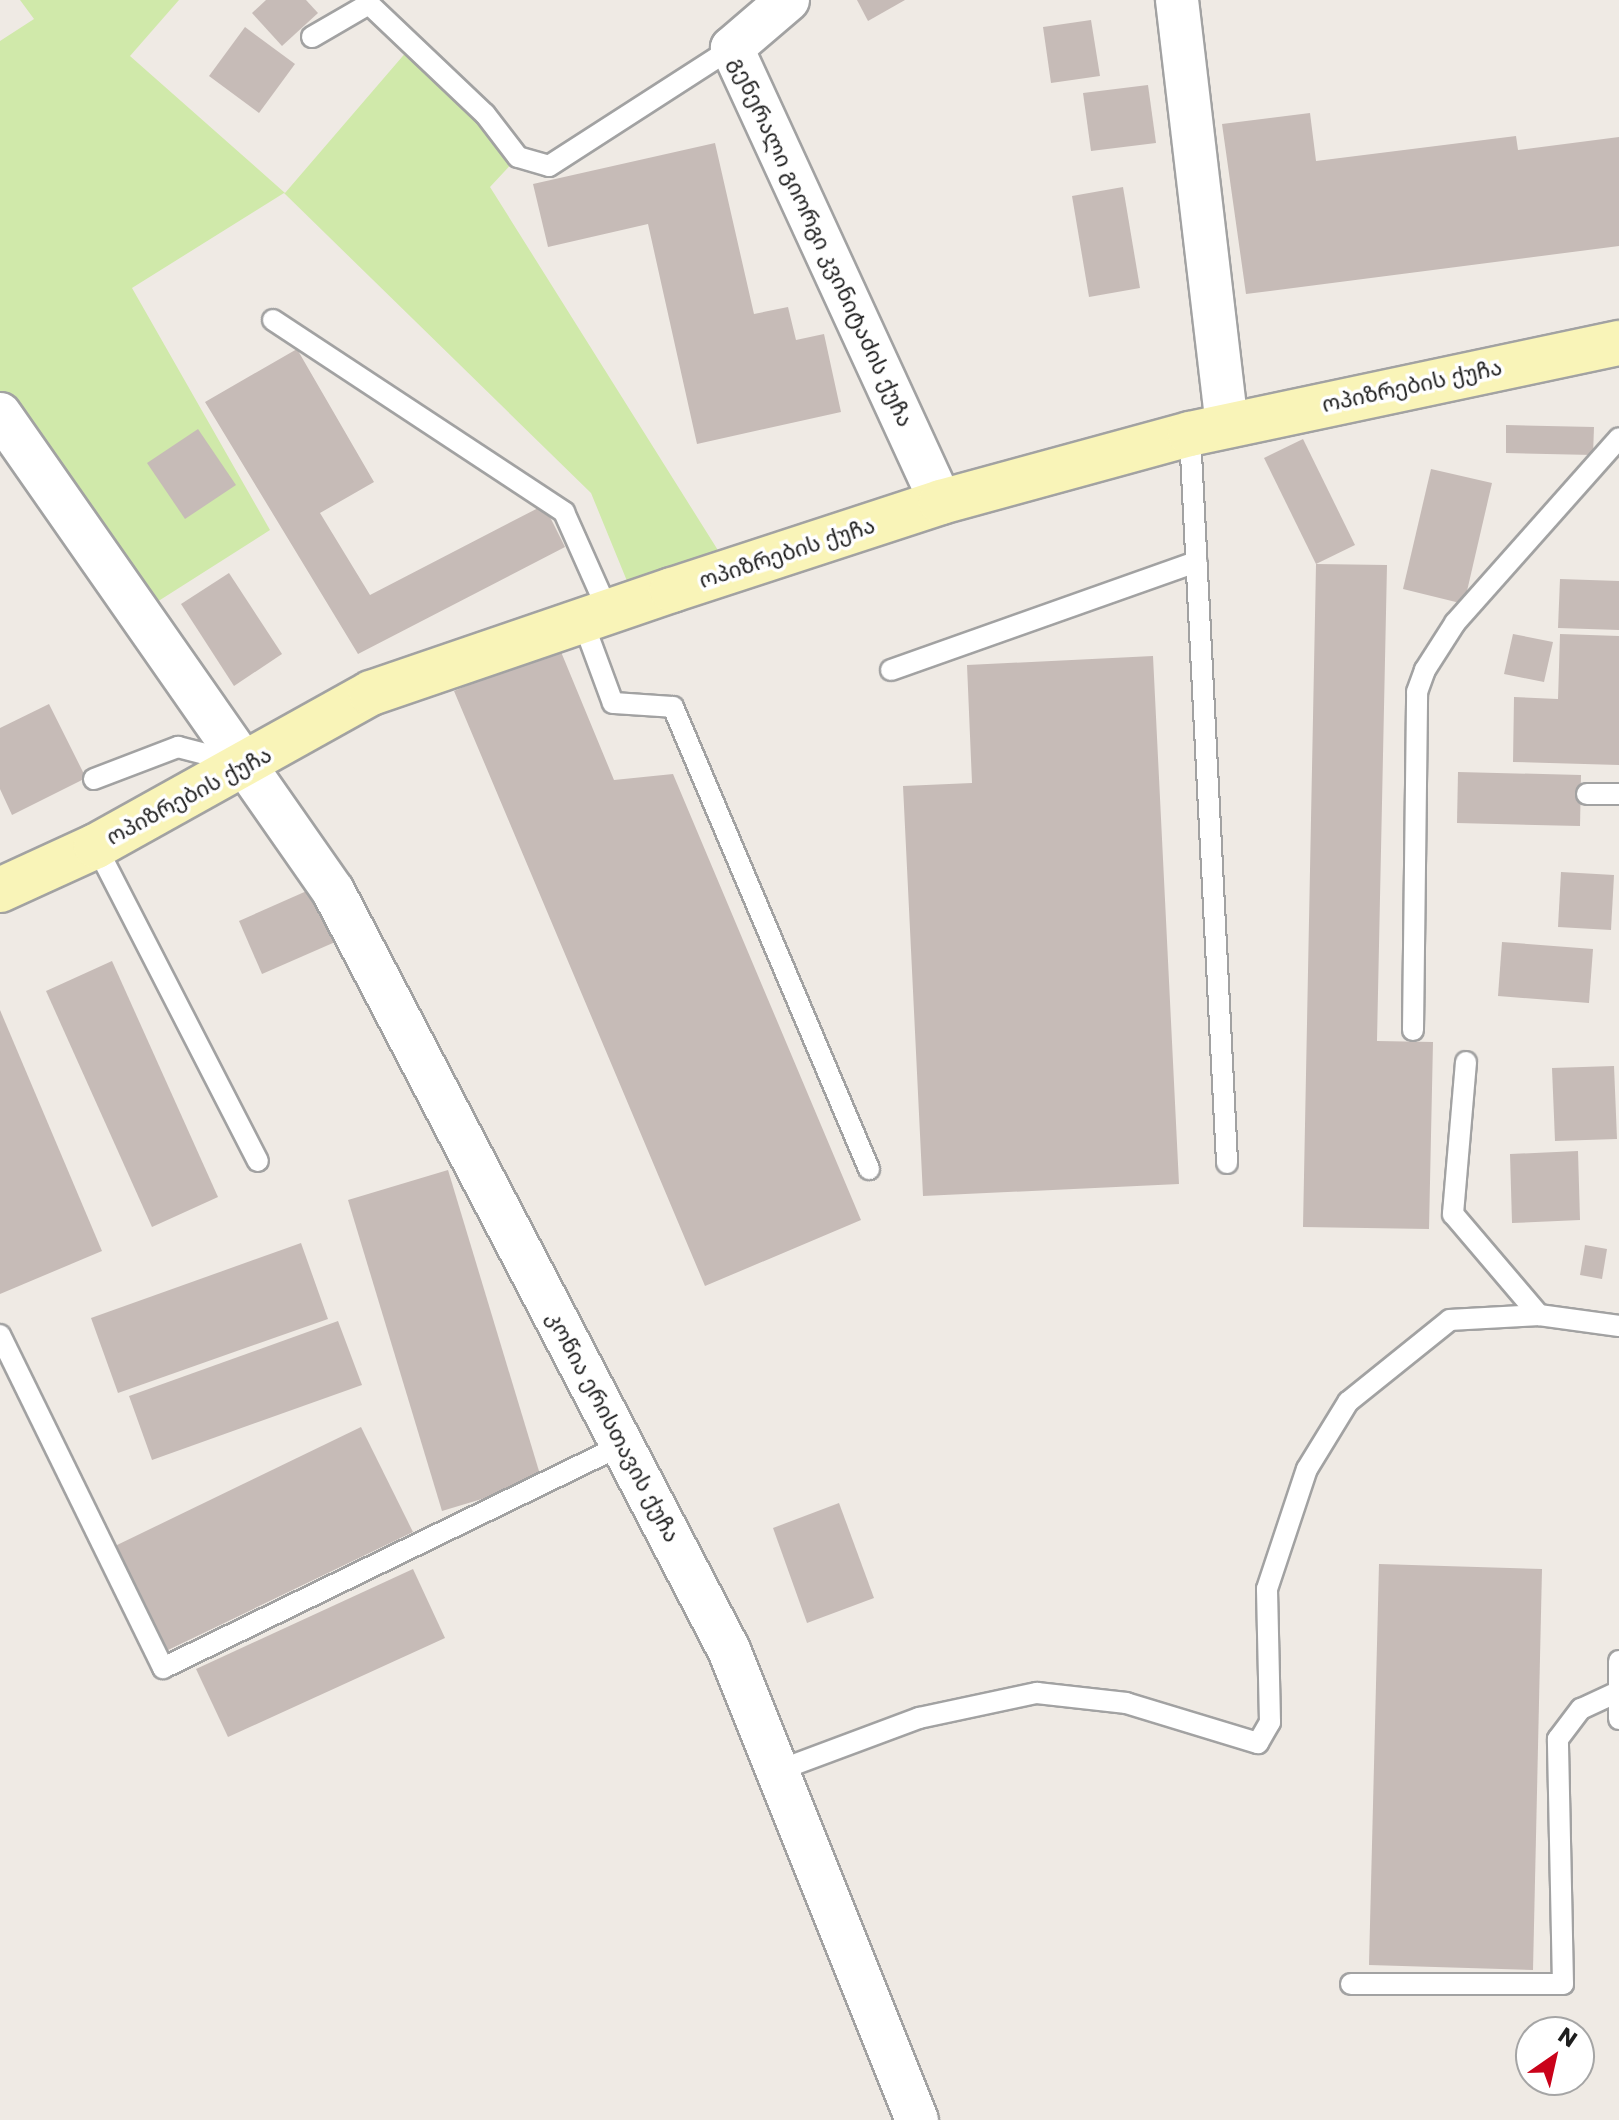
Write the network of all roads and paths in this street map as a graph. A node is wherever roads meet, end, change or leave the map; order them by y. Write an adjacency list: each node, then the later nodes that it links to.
1 (788, 0): 4 (street, გენერალი გიორგი კვინიტაძის ქუჩა)
2 (1177, 0): 8 (street)
3 (312, 37): 4 (lane)
4 (732, 48): 10 (street, გენერალი გიორგი კვინიტაძის ქუჩა)
5 (273, 320): 12 (lane)
6 (1619, 343): 8 (street, ოპიზრების ქუჩა)
7 (0, 414): 14 (street, კოწია ერისთავის ქუჩა)
8 (1208, 429): 10 (street, ოპიზრების ქუჩა); 11 (lane)
9 (1619, 438): 20 (lane)
10 (941, 502): 12 (street, ოპიზრების ქუჩა)
11 (1196, 562): 13 (lane); 23 (lane)
12 (596, 618): 14 (street, ოპიზრების ქუჩა); 24 (lane)
13 (891, 670)
14 (247, 765): 15 (lane); 18 (street, ოპიზრების ქუჩა); 28 (street, კოწია ერისთავის ქუჩა)
15 (94, 779)
16 (1587, 794): 17 (lane)
17 (1619, 794)
18 (96, 846): 19 (street, ოპიზრების ქუჩა); 22 (lane)
19 (0, 890)
20 (1413, 1030)
21 (1466, 1062): 25 (lane)
22 (258, 1161)
23 (1227, 1163)
24 (869, 1169)
25 (1539, 1315): 26 (lane); 32 (lane)
26 (1619, 1326)
27 (0, 1335): 28 (lane)
28 (622, 1445): 32 (street, კოწია ერისთავის ქუჩა)
29 (1619, 1661): 30 (lane)
30 (1616, 1693): 31 (lane); 33 (lane)
31 (1619, 1719)
32 (777, 1771): 34 (street, კოწია ერისთავის ქუჩა)
33 (1351, 1984)
34 (917, 2120)

